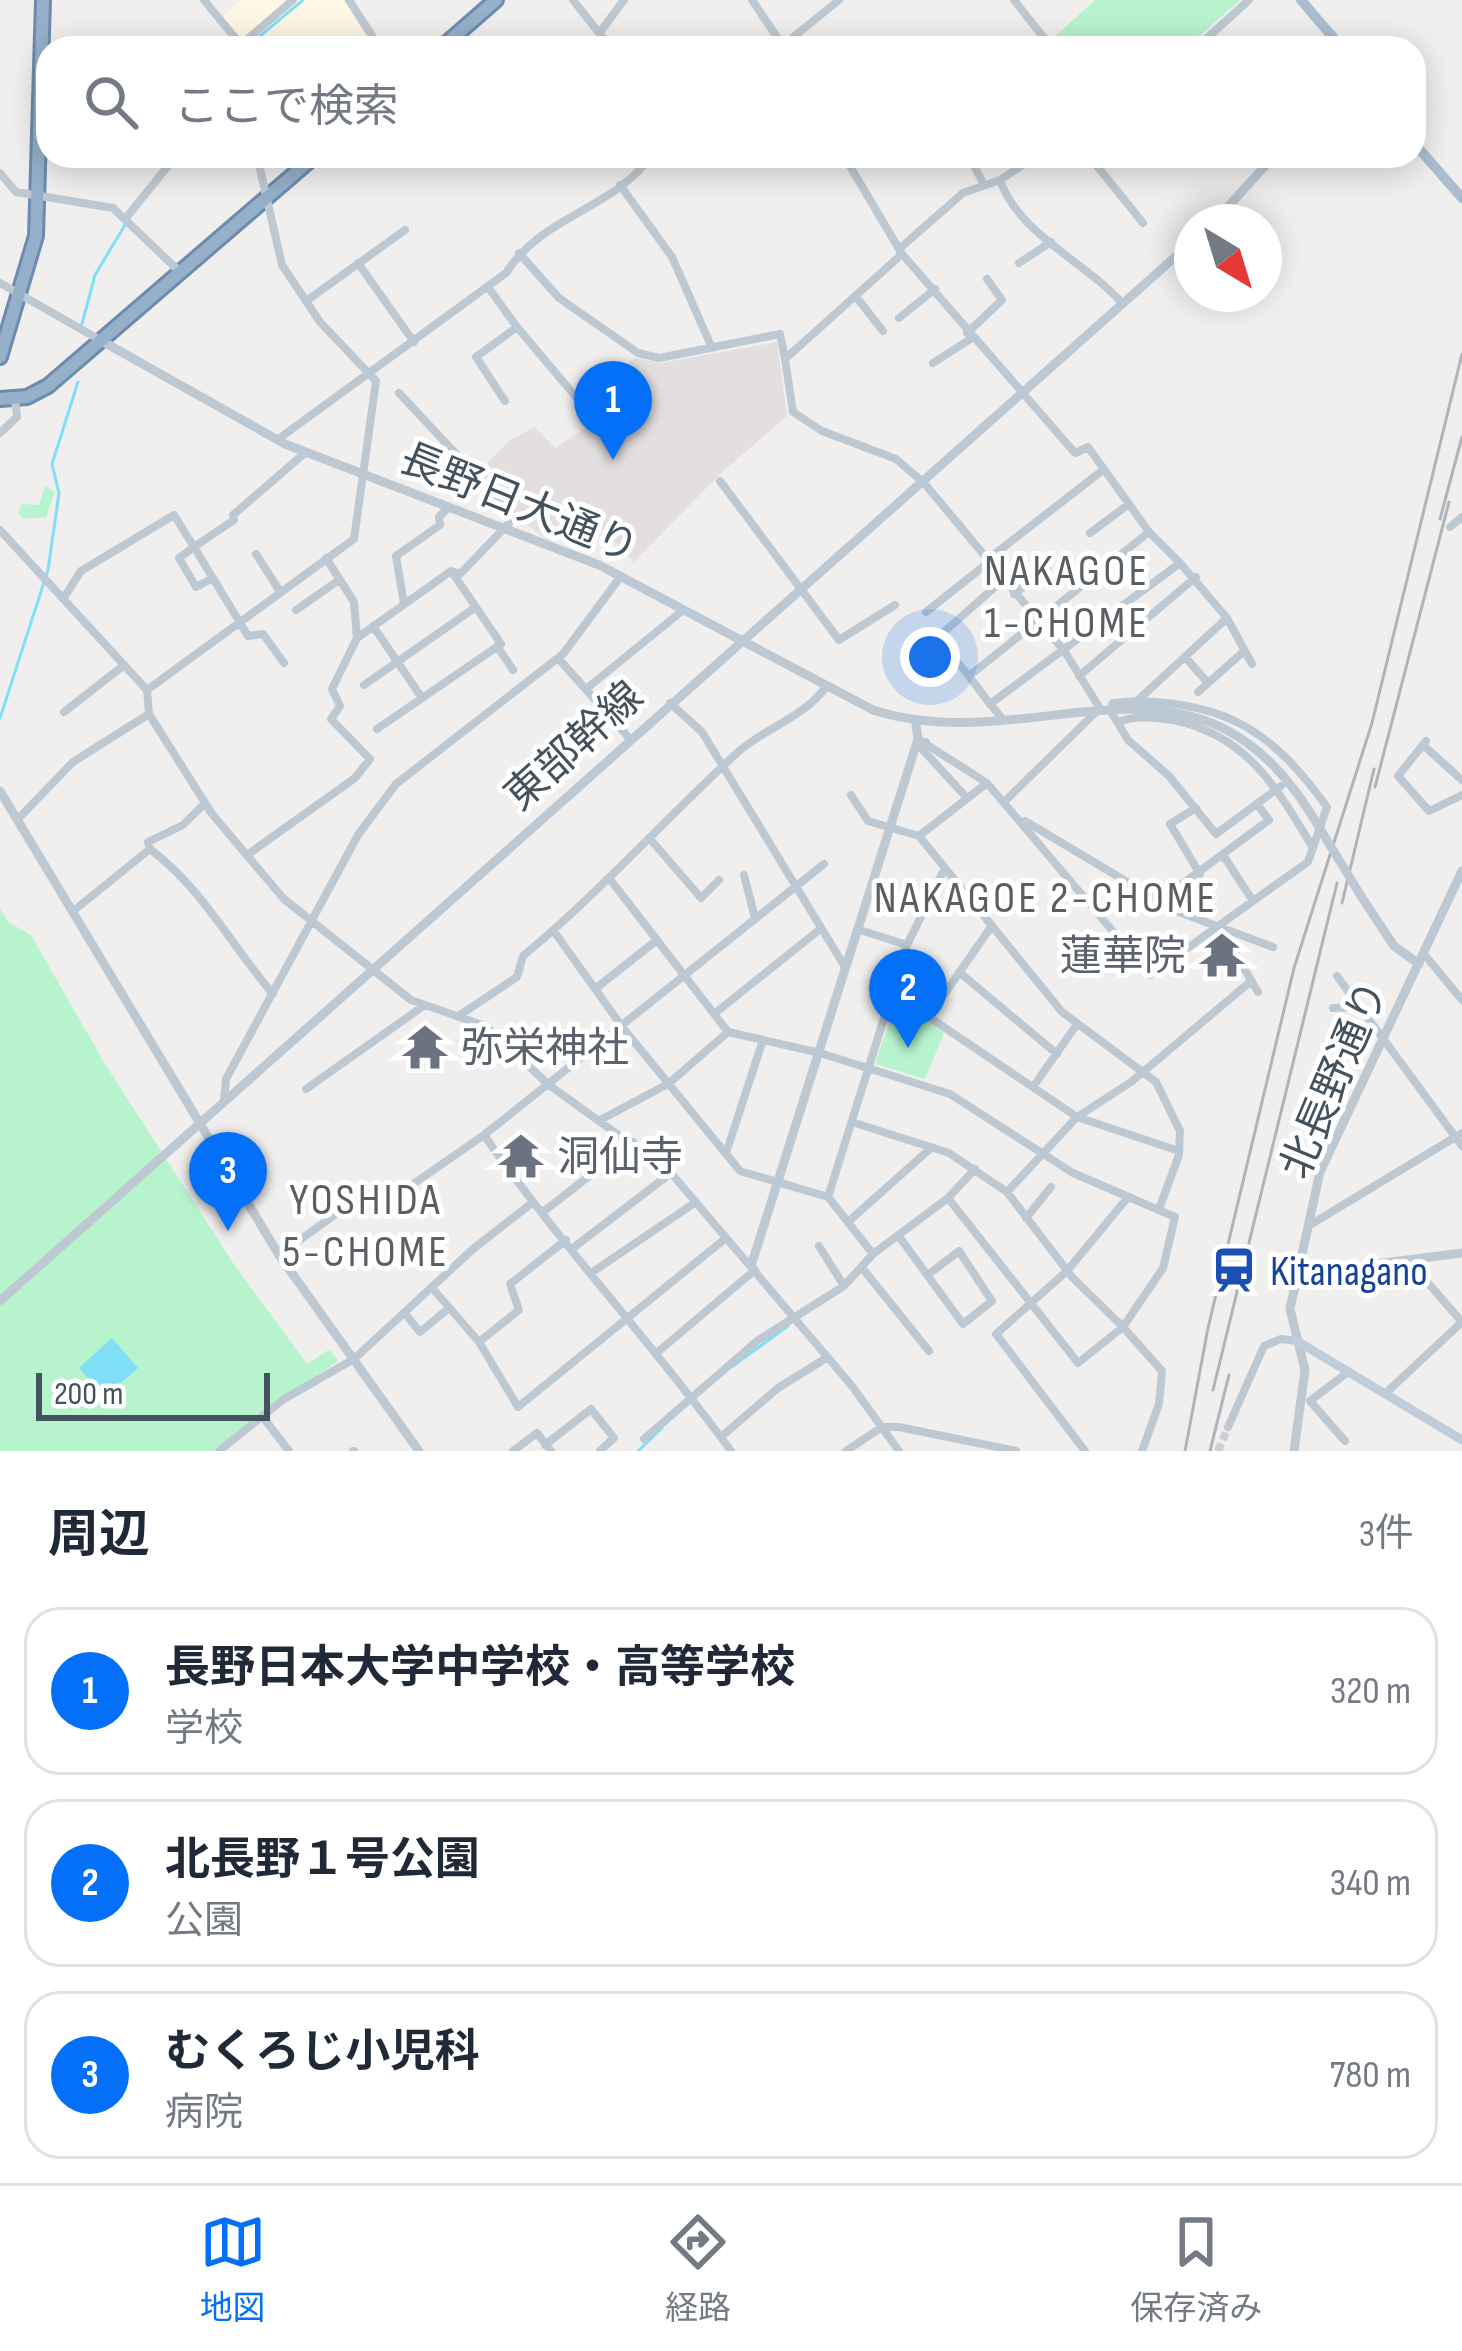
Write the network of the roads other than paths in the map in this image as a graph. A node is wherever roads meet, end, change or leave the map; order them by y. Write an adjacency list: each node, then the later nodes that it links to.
1 (43, 0): 14 (highway)
2 (204, 0): 15 (street)
3 (293, 0): 16 (street)
4 (349, 0): 17 (street)
5 (496, 0): 18 (highway)
6 (573, 0): 13 (street)
7 (624, 0): 13 (street)
8 (752, 0): 20 (street)
9 (839, 0): 21 (street)
10 (1014, 0): 22 (street)
11 (1249, 0): 23 (street)
12 (1297, 0): 24 (main road); 25 (main road)
13 (599, 32): 19 (street)
14 (42, 36)
15 (232, 36)
16 (252, 36)
17 (372, 36)
18 (454, 36)
19 (602, 36)
20 (774, 36)
21 (795, 36)
22 (1042, 36)
23 (1209, 36)
24 (1324, 36)
25 (1331, 36)
26 (1426, 145): 42 (main road)
27 (1426, 156): 45 (main road)
28 (39, 168): 43 (highway)
29 (166, 168): 47 (street)
30 (259, 168): 44 (street)
31 (301, 168): 44 (highway)
32 (638, 168): 41 (street)
33 (851, 168): 51 (street)
34 (975, 168): 40 (street)
35 (1018, 168): 39 (street)
36 (1098, 168): 48 (street)
37 (1263, 168): 46 (street)
38 (0, 173): 43 (street)
39 (1000, 180): 40 (street); 50 (street)
40 (982, 182): 51 (street)
41 (620, 185): 52 (street); 72 (street)
42 (1462, 187)
43 (38, 196): 47 (street); 61 (highway)
44 (266, 199): 56 (highway); 62 (street)
45 (1462, 199)
46 (1230, 204)
47 (126, 218): 56 (street)
48 (1143, 223)
49 (405, 230): 54 (street)
50 (1052, 241): 55 (street); 64 (street)
51 (900, 251): 60 (street); 63 (street)
52 (519, 253): 59 (street); 72 (street)
53 (1174, 258): 64 (street, 東部幹線)
54 (358, 263): 62 (street); 71 (street)
55 (1018, 263)
56 (180, 272): 70 (highway)
57 (987, 279): 68 (street)
58 (0, 283): 61 (street)
59 (488, 287): 66 (street); 71 (street)
60 (935, 289): 65 (street); 68 (street)
61 (19, 294): 69 (highway); 70 (street); 73 (highway)
62 (309, 298): 76 (street)
63 (857, 298): 67 (street); 74 (street)
64 (1123, 304): 78 (street, 東部幹線)
65 (899, 318)
66 (517, 327): 81 (street); 82 (street)
67 (883, 331)
68 (969, 336): 75 (street); 78 (street)
69 (0, 339)
70 (100, 340): 80 (highway); 84 (street, 長野日大通り)
71 (414, 342): 76 (street)
72 (712, 348): 74 (street)
73 (0, 357)
74 (785, 359): 89 (street)
75 (933, 363)
76 (373, 372): 84 (street); 87 (street)
77 (400, 393): 95 (street)
78 (1020, 394): 86 (street); 89 (street, 東部幹線)
79 (0, 399): 80 (highway)
80 (16, 400): 83 (street)
81 (505, 401)
82 (592, 416)
83 (0, 433)
84 (277, 440): 85 (street, 長野日大通り)
85 (306, 452): 87 (street, 長野日大通り); 98 (street)
86 (1103, 470): 90 (street); 101 (street)
87 (365, 475): 91 (street, 長野日大通り); 100 (street)
88 (720, 481): 111 (street)
89 (924, 483): 101 (street); 111 (street, 東部幹線)
90 (1129, 504): 96 (street); 97 (street)
91 (449, 507): 95 (street, 長野日大通り); 114 (street)
92 (1462, 517): 93 (street)
93 (1450, 527)
94 (0, 530): 113 (street)
95 (506, 530): 104 (street); 105 (street, 長野日大通り)
96 (1148, 532): 102 (street); 122 (street)
97 (1090, 533)
98 (194, 547): 107 (street); 107 (street); 113 (street)
99 (256, 554): 110 (street)
100 (326, 558): 108 (street); 110 (street)
101 (987, 561): 109 (street); 119 (street)
102 (1180, 563): 106 (street); 127 (street)
103 (1047, 568): 112 (street)
104 (451, 571): 114 (street); 116 (street)
105 (621, 576): 118 (street, 長野日大通り); 130 (street)
106 (1196, 577): 120 (street); 137 (street)
107 (213, 578): 121 (street)
108 (340, 580): 117 (street); 124 (street)
109 (1003, 580): 112 (street); 136 (street)
110 (279, 590): 121 (street)
111 (801, 590): 115 (street); 125 (street, 東部幹線)
112 (1013, 593): 122 (street)
113 (63, 599): 134 (street)
114 (404, 604): 123 (street)
115 (895, 605)
116 (476, 607): 126 (street); 131 (street)
117 (296, 610)
118 (682, 610): 125 (street, 長野日大通り); 141 (street)
119 (926, 611)
120 (1227, 618): 128 (street); 129 (street)
121 (237, 619): 132 (street); 142 (street)
122 (1035, 621): 127 (street); 136 (street)
123 (374, 626): 124 (street); 131 (street)
124 (356, 638): 176 (street)
125 (741, 642): 140 (street, 長野日大通り); 146 (street, 東部幹線)
126 (497, 646): 135 (street); 144 (street)
127 (1065, 652): 137 (street); 147 (street)
128 (1243, 652): 133 (street); 138 (street)
129 (1185, 657): 138 (street); 145 (street)
130 (559, 658): 141 (street); 189 (street)
131 (398, 662): 139 (street); 144 (street)
132 (284, 663)
133 (1252, 664)
134 (124, 666): 142 (street); 149 (street)
135 (513, 670)
136 (969, 676): 147 (street)
137 (1079, 676): 148 (street)
138 (1208, 683): 143 (street)
139 (364, 685)
140 (826, 687): 153 (street, 長野日大通り); 157 (street)
141 (586, 689): 155 (street)
142 (147, 690): 150 (street)
143 (1198, 692)
144 (422, 698): 154 (street)
145 (1137, 701): 148 (street); 175 (street)
146 (670, 703): 155 (street, 東部幹線); 157 (street)
147 (990, 704): 151 (street)
148 (1103, 710): 151 (street); 152 (street); 165 (street); 199 (street, bridge)
149 (64, 712)
150 (149, 714): 166 (street); 169 (street)
151 (1002, 718): 153 (street)
152 (1118, 722): 160 (street); 168 (street)
153 (916, 724): 156 (street)
154 (377, 729)
155 (630, 739): 200 (street, 東部幹線)
156 (922, 741): 159 (street); 164 (street); 171 (street)
157 (724, 768): 173 (street); 185 (street)
158 (1462, 781): 163 (street)
159 (987, 783): 164 (street); 165 (street)
160 (1279, 787): 167 (street); 175 (street)
161 (0, 791): 169 (street)
162 (851, 795): 171 (street)
163 (1462, 795)
164 (967, 798): 172 (street)
165 (1004, 802): 191 (street)
166 (205, 803): 174 (street); 176 (street)
167 (1257, 804): 168 (street); 177 (street)
168 (1196, 808): 181 (street)
169 (17, 820): 188 (street)
170 (1024, 821): 187 (street)
171 (890, 828): 172 (street); 193 (street)
172 (919, 836): 179 (street)
173 (651, 840): 183 (street); 184 (street)
174 (150, 849): 188 (street); 209 (street)
175 (1314, 849): 186 (street)
176 (247, 855): 189 (street)
177 (1223, 855): 181 (street); 186 (street)
178 (824, 864): 185 (street)
179 (944, 871): 192 (street); 197 (street)
180 (1462, 871): 199 (street, 北長野通り)
181 (1200, 874): 187 (street)
182 (744, 875): 190 (street)
183 (609, 878): 194 (street); 196 (street)
184 (718, 880)
185 (795, 887): 190 (street); 195 (street)
186 (1253, 902): 191 (street)
187 (1168, 908): 191 (street)
188 (72, 912): 233 (street)
189 (311, 918): 200 (street); 209 (street)
190 (755, 918): 203 (street)
191 (1219, 926): 198 (street); 205 (street)
192 (991, 927): 202 (street); 217 (street)
193 (856, 929): 197 (street); 201 (street)
194 (553, 930): 206 (street); 215 (street)
195 (819, 930): 201 (street); 214 (street)
196 (657, 940): 203 (street); 206 (street)
197 (907, 946): 207 (street)
198 (1274, 946)
199 (1421, 959): 210 (street); 220 (street, 北長野通り)
200 (373, 966): 211 (street); 230 (street, 東部幹線)
201 (845, 968): 222 (street)
202 (959, 972): 216 (street); 223 (street)
203 (684, 976): 214 (street); 218 (street)
204 (1337, 976): 212 (street)
205 (1250, 982): 208 (street); 225 (street)
206 (595, 988): 218 (street)
207 (892, 992): 216 (street); 224 (street)
208 (1258, 992)
209 (273, 994): 230 (street)
210 (1462, 1000)
211 (423, 1006): 215 (street); 229 (street)
212 (1358, 1007): 213 (street); 220 (street)
213 (1333, 1008)
214 (714, 1014): 219 (street)
215 (460, 1015): 227 (street)
216 (929, 1016): 228 (street)
217 (1077, 1024): 223 (street); 225 (street)
218 (623, 1028): 226 (street); 227 (street)
219 (728, 1032): 221 (street); 226 (street)
220 (1384, 1042): 236 (street); 256 (street, 北長野通り)
221 (762, 1043): 222 (street); 241 (street)
222 (820, 1053): 224 (street); 244 (street)
223 (1057, 1054): 228 (street)
224 (868, 1067): 234 (street); 240 (street)
225 (1145, 1071): 231 (street); 239 (street)
226 (668, 1084): 232 (street); 241 (street)
227 (549, 1085): 232 (street); 235 (street)
228 (1033, 1087): 231 (street)
229 (306, 1089)
230 (224, 1101): 233 (street, 東部幹線)
231 (1077, 1117): 239 (street); 240 (street)
232 (602, 1119): 237 (street)
233 (200, 1122): 263 (street); 273 (street, 東部幹線)
234 (852, 1122): 238 (street); 247 (street)
235 (484, 1135): 251 (street); 263 (street)
236 (1460, 1139): 256 (street)
237 (633, 1142): 243 (street); 253 (street)
238 (932, 1147): 242 (street); 255 (street)
239 (1179, 1151): 252 (street)
240 (1043, 1152): 246 (street); 248 (street)
241 (726, 1154): 244 (street)
242 (975, 1169): 246 (street); 249 (street)
243 (671, 1173): 250 (street); 259 (street)
244 (778, 1185): 247 (street); 265 (street)
245 (1051, 1186): 254 (street)
246 (1007, 1192): 254 (street)
247 (828, 1197): 255 (street)
248 (1128, 1197): 252 (street); 267 (street)
249 (948, 1198): 257 (street); 274 (street)
250 (696, 1202): 258 (street); 268 (street)
251 (532, 1203): 253 (street); 272 (street)
252 (1159, 1209): 280 (street)
253 (543, 1212): 259 (street)
254 (1026, 1219): 267 (street)
255 (848, 1222): 262 (street)
256 (1310, 1225): 270 (street, 北長野通り)
257 (898, 1235): 262 (street); 269 (street)
258 (726, 1238): 265 (street); 278 (street)
259 (569, 1244): 268 (street); 282 (street)
260 (819, 1246): 271 (street)
261 (1462, 1253): 264 (street)
262 (873, 1254): 266 (street)
263 (279, 1256): 286 (street)
264 (1408, 1260): 270 (street); 279 (street)
265 (753, 1268): 277 (street); 283 (street)
266 (862, 1269): 271 (street); 284 (street)
267 (1067, 1271): 274 (street); 280 (street)
268 (591, 1274): 278 (street)
269 (929, 1274): 269 (street)
270 (1298, 1274): 281 (street, 北長野通り)
271 (844, 1286): 277 (street)
272 (434, 1290): 275 (street); 276 (street)
273 (0, 1301)
274 (1028, 1302): 280 (street); 307 (street)
275 (449, 1308): 276 (street); 282 (street)
276 (406, 1315): 286 (street)
277 (792, 1317): 285 (street); 289 (street)
278 (626, 1318): 282 (street); 283 (street)
279 (1462, 1322): 288 (street)
280 (1123, 1327): 308 (street)
281 (1297, 1341): 287 (main road); 292 (street); 309 (street, 北長野通り)
282 (479, 1342)
283 (659, 1351): 289 (street)
284 (929, 1351)
285 (828, 1358): 291 (street); 293 (street)
286 (353, 1359): 290 (street); 300 (street)
287 (1350, 1370): 288 (main road); 296 (street)
288 (1388, 1391): 295 (main road)
289 (694, 1397): 293 (street); 294 (street)
290 (262, 1416): 298 (street); 299 (street)
291 (882, 1427): 304 (street); 305 (street); 306 (street)
292 (1228, 1427)
293 (721, 1437): 303 (street)
294 (644, 1439)
295 (1462, 1440)
296 (1345, 1441)
297 (548, 1448): 301 (street); 302 (street)
298 (219, 1451)
299 (289, 1451)
300 (418, 1451)
301 (513, 1451)
302 (600, 1451)
303 (731, 1451)
304 (846, 1451)
305 (899, 1451)
306 (1016, 1451)
307 (1084, 1451)
308 (1142, 1451)
309 (1294, 1451)

